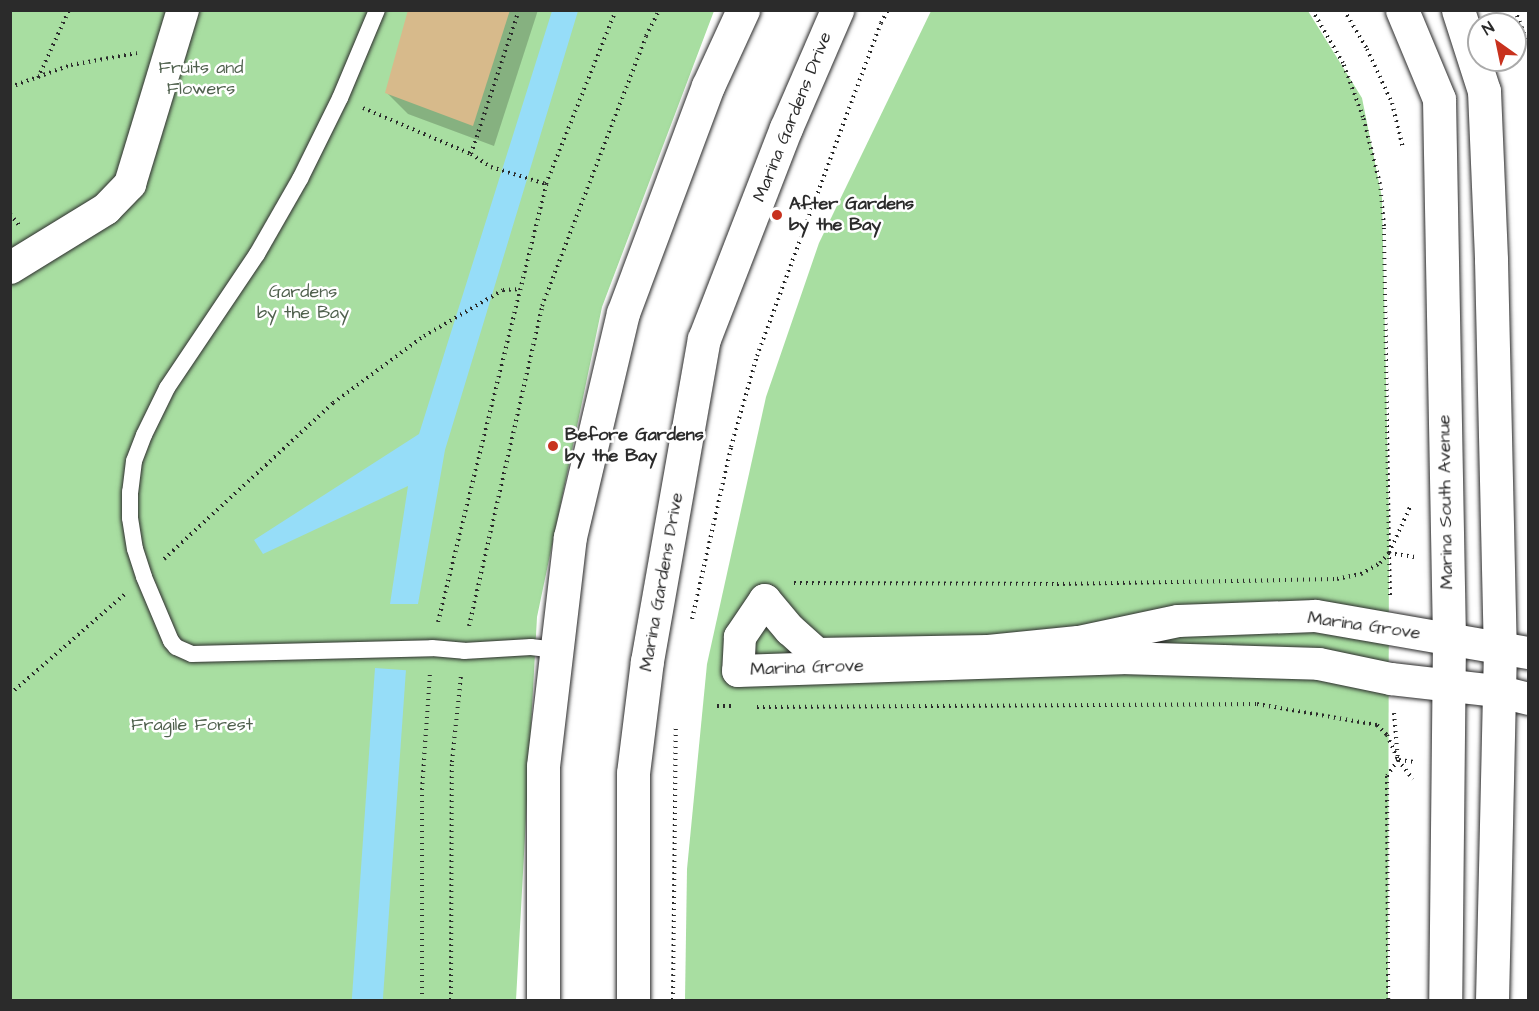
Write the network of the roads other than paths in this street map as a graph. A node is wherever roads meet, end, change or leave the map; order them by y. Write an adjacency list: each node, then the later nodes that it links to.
1 (183, 10): 7 (street)
2 (377, 10): 9 (lane)
3 (743, 10): 9 (main road)
4 (837, 10): 15 (main road, Marina Gardens Drive)
5 (1402, 10): 8 (main road, Marina South Avenue)
6 (1458, 10): 10 (main road)
7 (10, 268)
8 (1449, 639): 10 (street, Marina Grove); 11 (main road, Marina South Avenue); 11 (street, Marina Grove)
9 (556, 650): 14 (main road)
10 (1514, 650): 12 (main road)
11 (1448, 686): 12 (street, Marina Grove); 16 (main road, Marina South Avenue)
12 (1497, 691): 13 (street, Marina Grove); 17 (main road)
13 (1528, 699)
14 (543, 1000)
15 (633, 1000)
16 (1445, 1000)
17 (1492, 1000)

